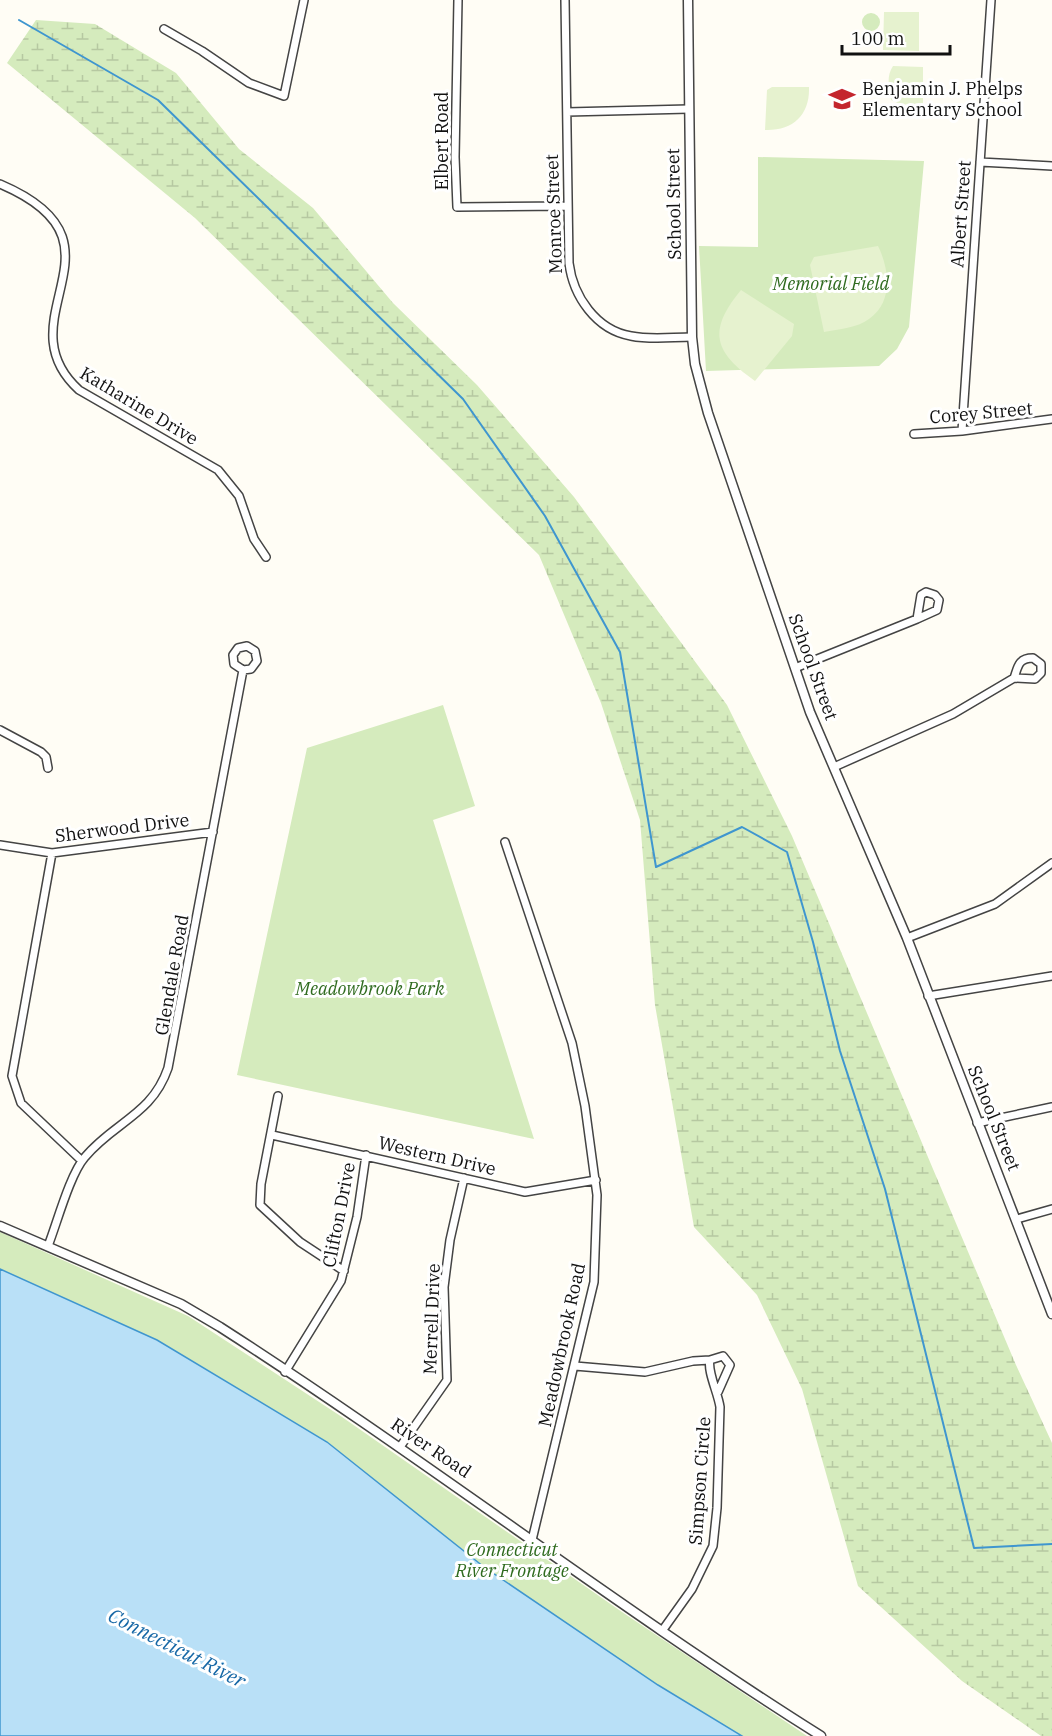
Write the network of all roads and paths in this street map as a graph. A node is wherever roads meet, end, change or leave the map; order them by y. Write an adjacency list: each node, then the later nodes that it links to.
1 (304, 0): 6 (street)
2 (458, 0): 12 (street, Elbert Road)
3 (565, 0): 8 (street, Monroe Street)
4 (688, 0): 7 (street, School Street)
5 (992, 0): 9 (street, Albert Street)
6 (164, 29)
7 (689, 109): 8 (street); 13 (street, School Street)
8 (567, 112): 12 (street, Monroe Street)
9 (980, 162): 10 (street); 15 (street, Albert Street)
10 (1052, 166)
11 (0, 184): 17 (street, Katharine Drive)
12 (568, 206): 13 (street, Monroe Street)
13 (692, 337): 19 (street, School Street)
14 (1052, 420): 15 (street, Corey Street)
15 (962, 431): 16 (street, Corey Street)
16 (914, 434)
17 (267, 557)
18 (917, 619): 19 (street)
19 (795, 668): 23 (street, School Street)
20 (243, 670): 25 (street, Glendale Road)
21 (1014, 678): 23 (street)
22 (0, 730): 24 (street)
23 (834, 767): 30 (street, School Street)
24 (48, 768)
25 (213, 832): 28 (street, Sherwood Drive); 38 (street, Glendale Road)
26 (506, 842): 40 (street, Meadowbrook Road)
27 (0, 844): 28 (street, Sherwood Drive)
28 (52, 853): 38 (street)
29 (1052, 862): 30 (street)
30 (907, 938): 32 (street, School Street)
31 (1052, 976): 32 (street)
32 (928, 996): 35 (street, School Street)
33 (278, 1096): 36 (street)
34 (1052, 1107): 35 (street)
35 (977, 1123): 42 (street, School Street)
36 (272, 1135): 37 (street, Western Drive); 45 (street)
37 (366, 1155): 39 (street, Western Drive); 45 (street, Clifton Drive)
38 (82, 1161): 44 (street, Glendale Road)
39 (464, 1178): 40 (street, Western Drive); 51 (street, Merrell Drive)
40 (596, 1180): 48 (street, Meadowbrook Road)
41 (1052, 1209): 42 (street)
42 (1017, 1219): 46 (street, School Street)
43 (0, 1226): 44 (street, River Road)
44 (48, 1246): 49 (street, River Road)
45 (344, 1271): 49 (street, Clifton Drive)
46 (1052, 1314)
47 (710, 1360): 48 (street); 50 (street, Simpson Circle); 50 (street, Simpson Circle)
48 (575, 1366): 52 (street, Meadowbrook Road)
49 (285, 1372): 51 (street, River Road)
50 (718, 1392): 53 (street, Simpson Circle)
51 (400, 1447): 52 (street, River Road)
52 (532, 1540): 53 (street, River Road)
53 (662, 1630): 54 (street, River Road)
54 (821, 1736)

